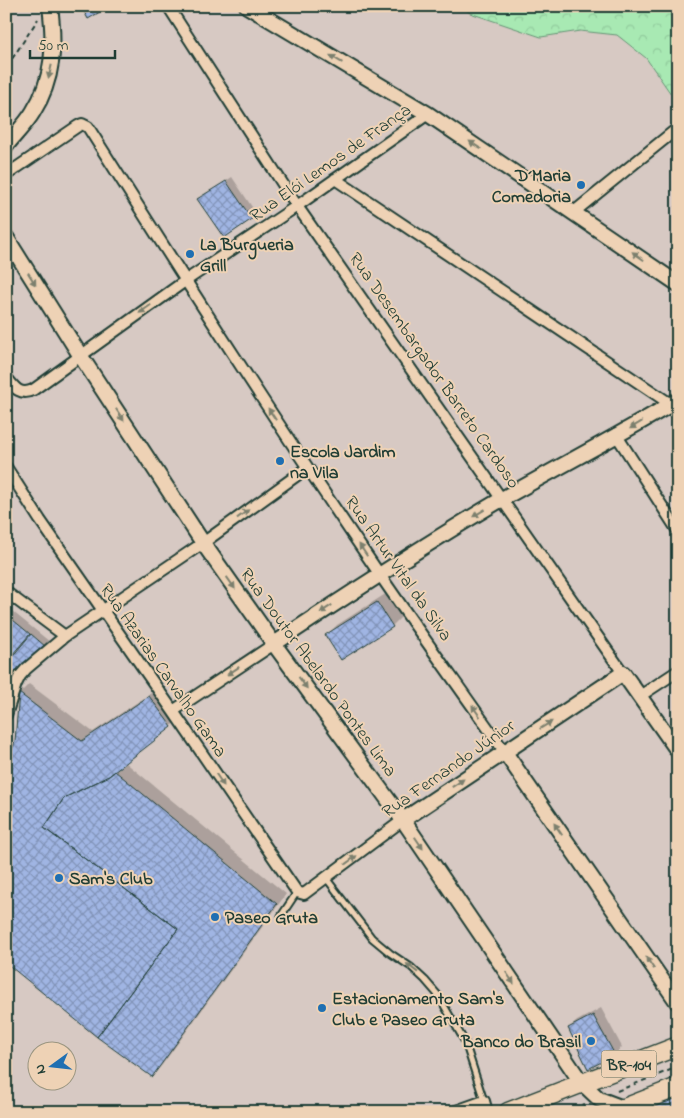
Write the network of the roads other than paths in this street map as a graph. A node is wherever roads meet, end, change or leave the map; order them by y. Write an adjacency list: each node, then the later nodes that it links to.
1 (168, 6): 9 (street, Rua Desembargador Barreto Cardoso)
2 (247, 6): 4 (main road, one-way to 2)
3 (46, 10): 6 (main road, one-way to 6)
4 (428, 114): 8 (street, Rua Elói Lemos de França); 10 (main road, one-way to 4)
5 (678, 128): 10 (street)
6 (6, 146)
7 (6, 175): 12 (street, Rua Artur Vital da Silva)
8 (335, 179): 9 (street, Rua Elói Lemos de França); 16 (street)
9 (297, 206): 12 (street, Rua Elói Lemos de França); 20 (street, Rua Desembargador Barreto Cardoso)
10 (574, 212): 13 (main road, one-way to 10)
11 (6, 237): 14 (main road, Rua Doutor Abelardo Pontes Lima, one-way to 14)
12 (185, 281): 14 (street, Rua Elói Lemos de França, one-way to 14); 19 (street, Rua Artur Vital da Silva, one-way to 12)
13 (678, 284)
14 (80, 355): 15 (street, Rua Elói Lemos de França); 22 (main road, Rua Doutor Abelardo Pontes Lima, one-way to 22)
15 (6, 377)
16 (676, 404): 17 (main road, one-way to 17)
17 (618, 436): 20 (main road); 21 (street)
18 (6, 467): 25 (street, Rua Azarias Carvalho Gama)
19 (307, 468): 22 (street, one-way to 19); 23 (street, Rua Artur Vital da Silva, one-way to 19)
20 (502, 499): 23 (main road, one-way to 23); 29 (street, Rua Desembargador Barreto Cardoso)
21 (678, 531)
22 (203, 543): 25 (street); 27 (main road, Rua Doutor Abelardo Pontes Lima, one-way to 27)
23 (379, 574): 27 (main road, one-way to 27); 34 (street, Rua Artur Vital da Silva, one-way to 23)
24 (6, 592): 26 (street)
25 (103, 610): 26 (street); 31 (street, Rua Azarias Carvalho Gama)
26 (65, 636): 32 (street)
27 (274, 644): 31 (street, one-way to 31); 35 (main road, Rua Doutor Abelardo Pontes Lima, one-way to 35)
28 (678, 671): 30 (street)
29 (623, 673): 30 (main road, Rua Desembargador Barreto Cardoso); 34 (main road, Rua Fernando Júnior, one-way to 29)
30 (640, 696): 33 (main road, Rua Desembargador Barreto Cardoso)
31 (173, 711): 37 (street, Rua Azarias Carvalho Gama, one-way to 37)
32 (6, 715)
33 (678, 750)
34 (504, 751): 35 (main road, Rua Fernando Júnior, one-way to 34); 39 (main road, Rua Artur Vital da Silva, one-way to 34)
35 (403, 820): 36 (street, Rua Fernando Júnior, one-way to 35); 41 (main road, Rua Doutor Abelardo Pontes Lima, one-way to 41)
36 (326, 878): 37 (street, Rua Fernando Júnior); 43 (lane, one-way to 36)
37 (296, 892): 38 (lane)
38 (281, 916)
39 (678, 1003)
40 (678, 1046): 41 (highway, BR-104)
41 (581, 1082): 44 (main road, Rua Doutor Abelardo Pontes Lima); 47 (highway, BR-104)
42 (678, 1087): 44 (highway, BR-104)
43 (484, 1100): 45 (street); 46 (street)
44 (619, 1110)
45 (453, 1112)
46 (487, 1112)
47 (508, 1112)

